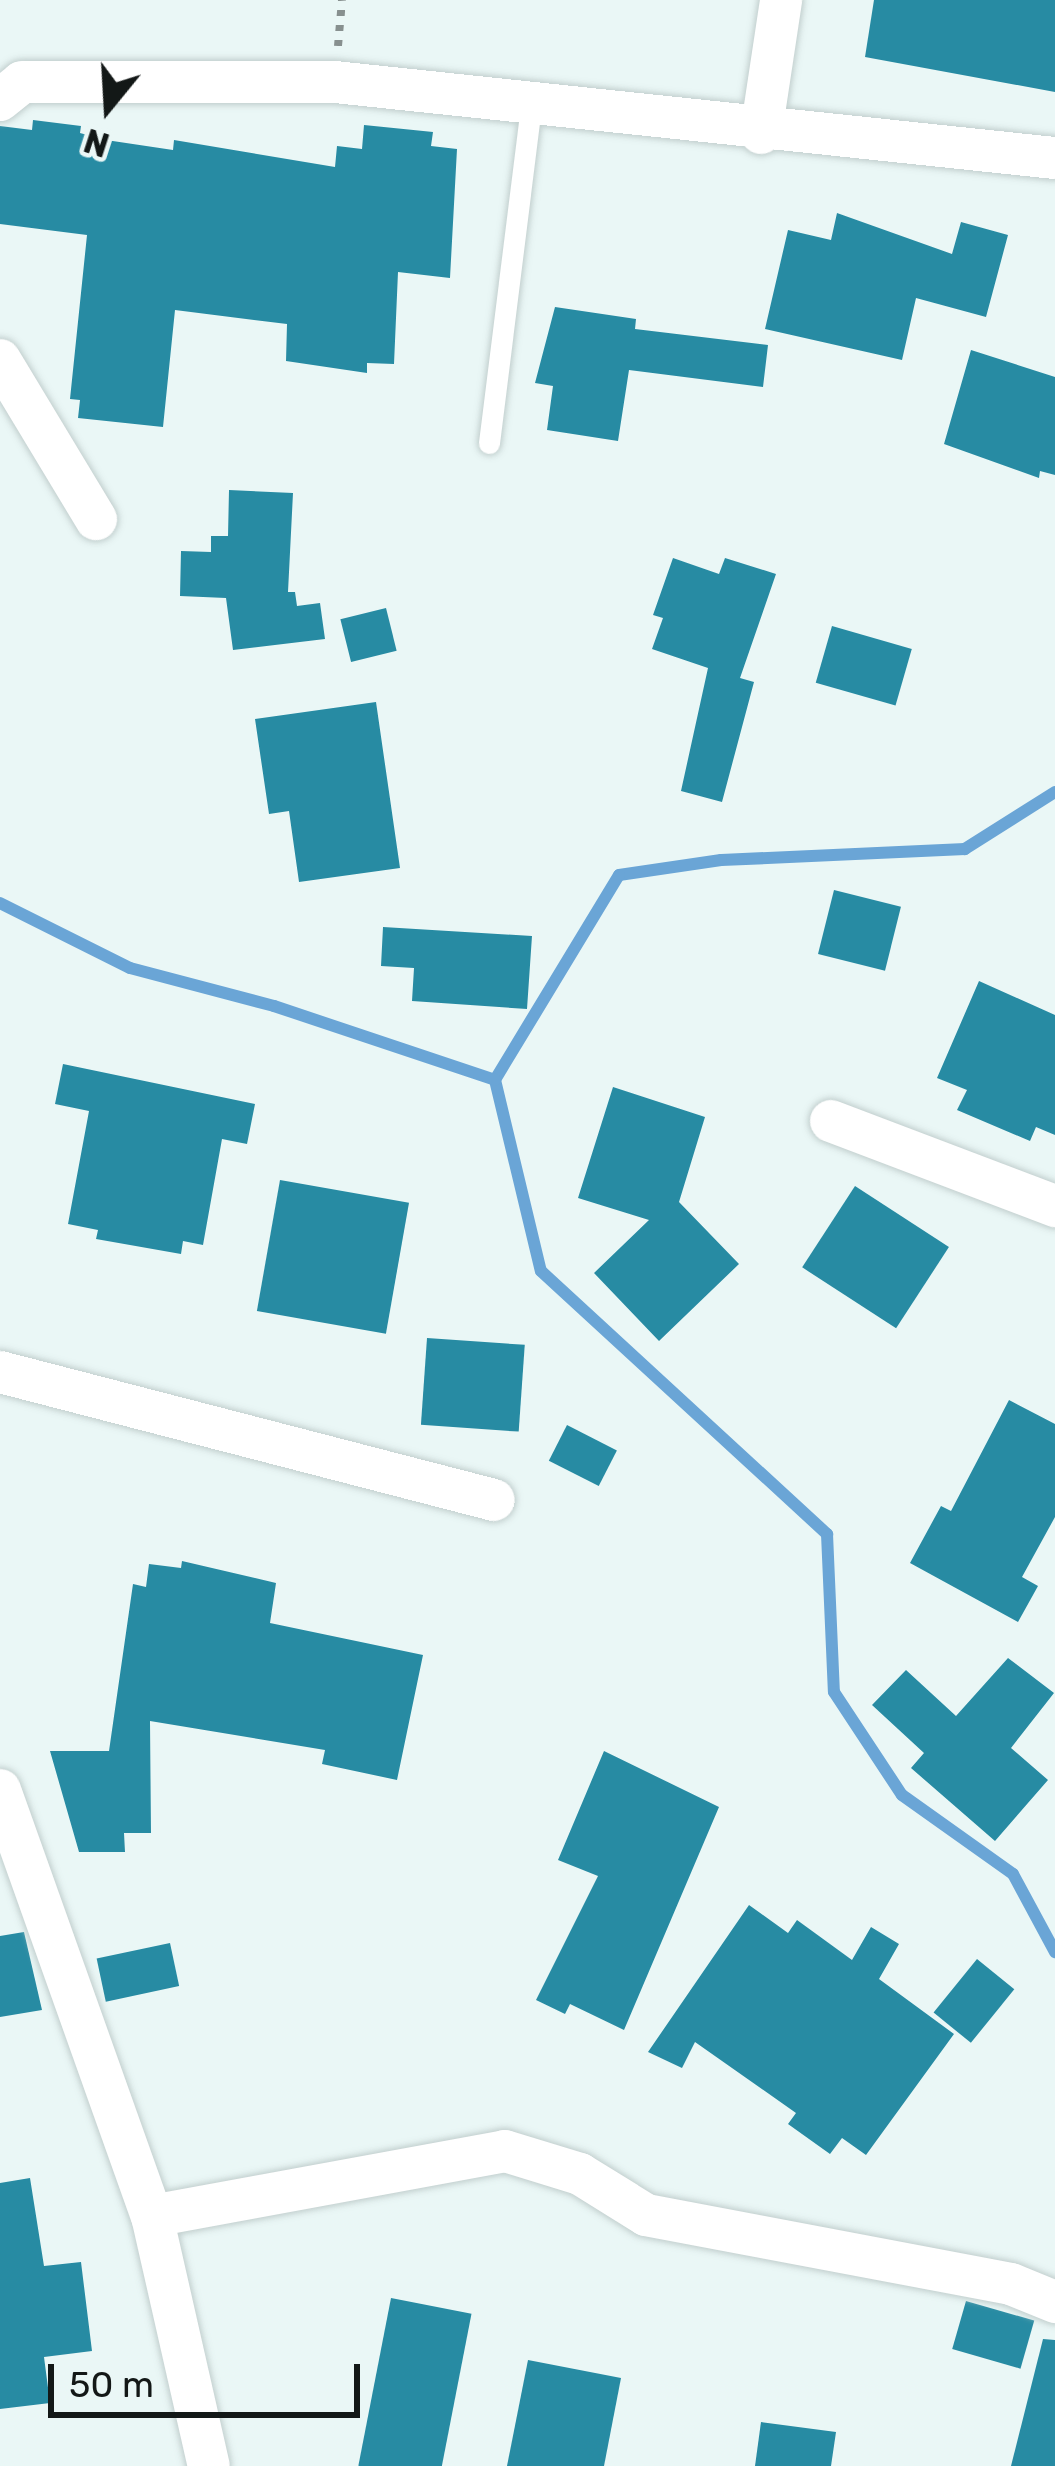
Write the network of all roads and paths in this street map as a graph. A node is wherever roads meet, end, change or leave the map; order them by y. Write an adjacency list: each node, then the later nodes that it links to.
1 (781, 0): 4 (street)
2 (0, 100): 3 (street)
3 (531, 106): 4 (street); 7 (lane)
4 (760, 133): 5 (street)
5 (1055, 158)
6 (0, 361): 8 (street)
7 (489, 443)
8 (96, 519)
9 (832, 1120): 10 (street)
10 (1055, 1205)
11 (0, 1372): 12 (street)
12 (494, 1500)
13 (0, 1790): 14 (street)
14 (20, 1908): 15 (street)
15 (152, 2216): 16 (street); 17 (street)
16 (1055, 2302)
17 (209, 2466)

